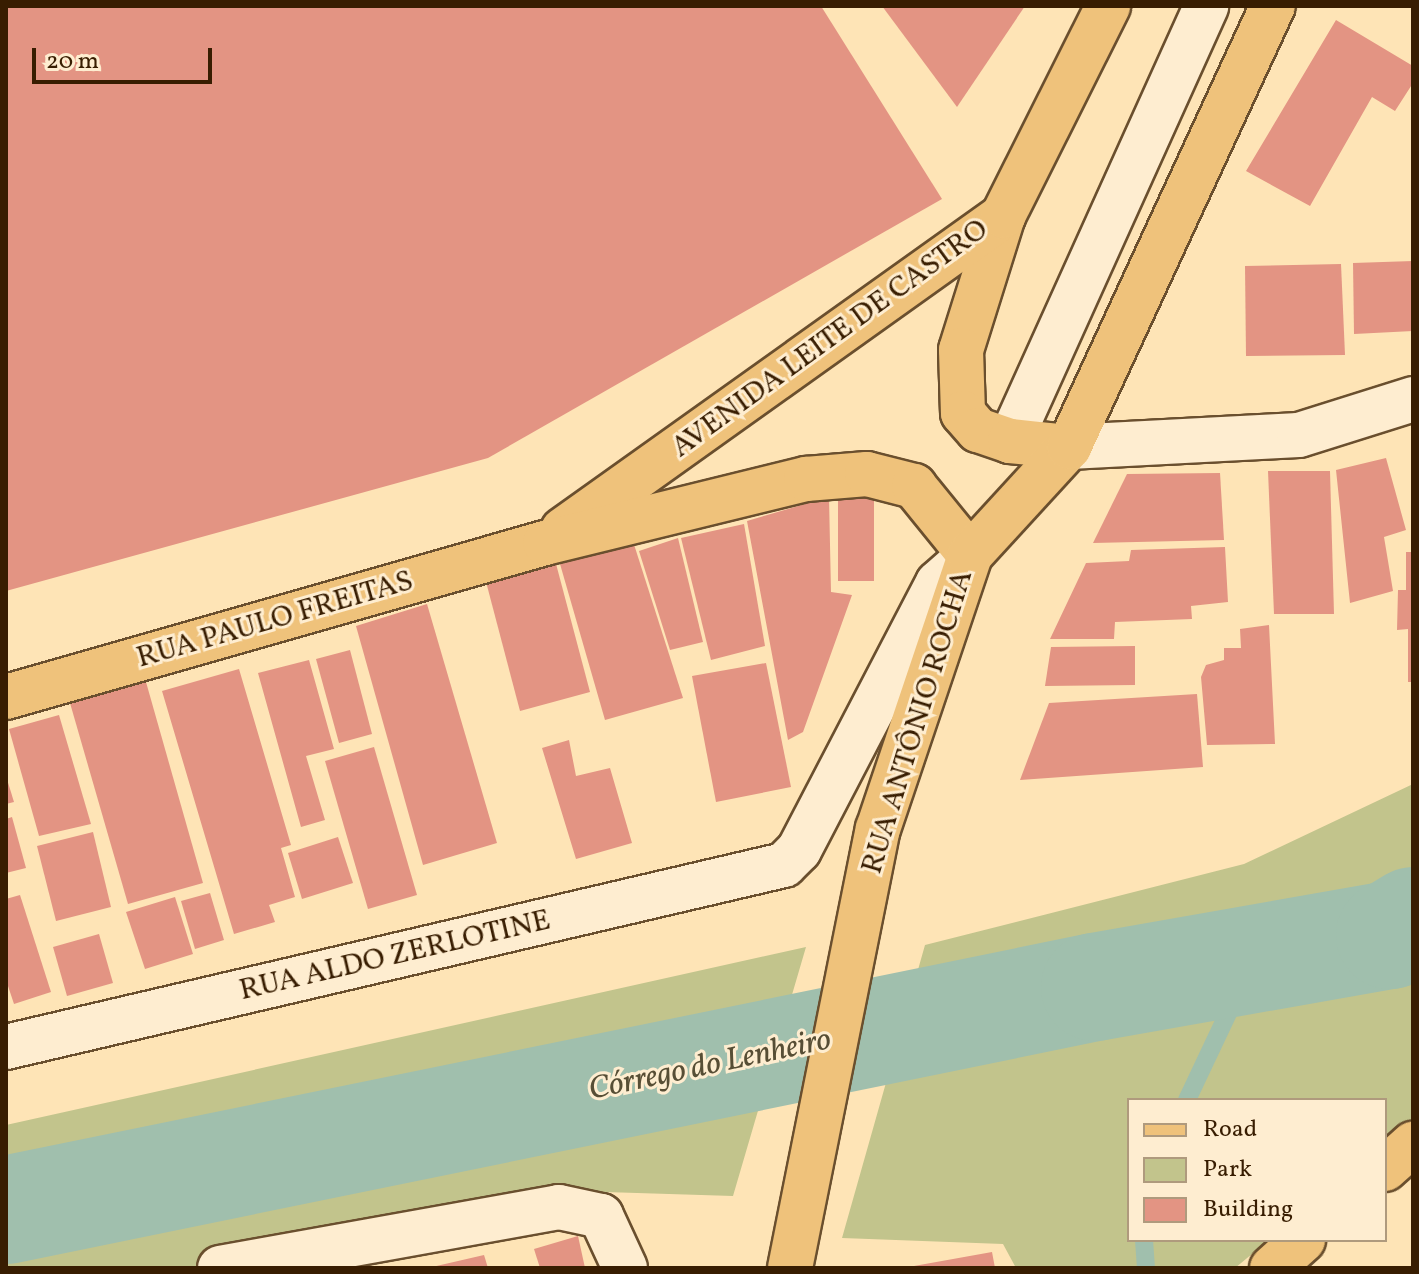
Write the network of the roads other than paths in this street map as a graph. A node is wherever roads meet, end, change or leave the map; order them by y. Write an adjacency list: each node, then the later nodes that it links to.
1 (1108, 6): 4 (main road, AVENIDA LEITE DE CASTRO)
2 (1206, 6): 6 (street)
3 (1273, 6): 7 (main road)
4 (1003, 216): 6 (main road); 8 (main road, AVENIDA LEITE DE CASTRO)
5 (1413, 399): 7 (street)
6 (1010, 441): 7 (main road)
7 (1069, 447): 9 (main road, RUA ANTÔNIO ROCHA)
8 (545, 543): 9 (main road, RUA PAULO FREITAS); 10 (main road, RUA PAULO FREITAS)
9 (970, 555): 11 (street, RUA ALDO ZERLOTINE); 17 (main road, RUA ANTÔNIO ROCHA)
10 (6, 697)
11 (6, 1047)
12 (1413, 1144): 13 (main road)
13 (1387, 1167)
14 (1301, 1242): 18 (main road)
15 (220, 1268): 16 (street)
16 (625, 1268)
17 (790, 1268)
18 (1272, 1268)

